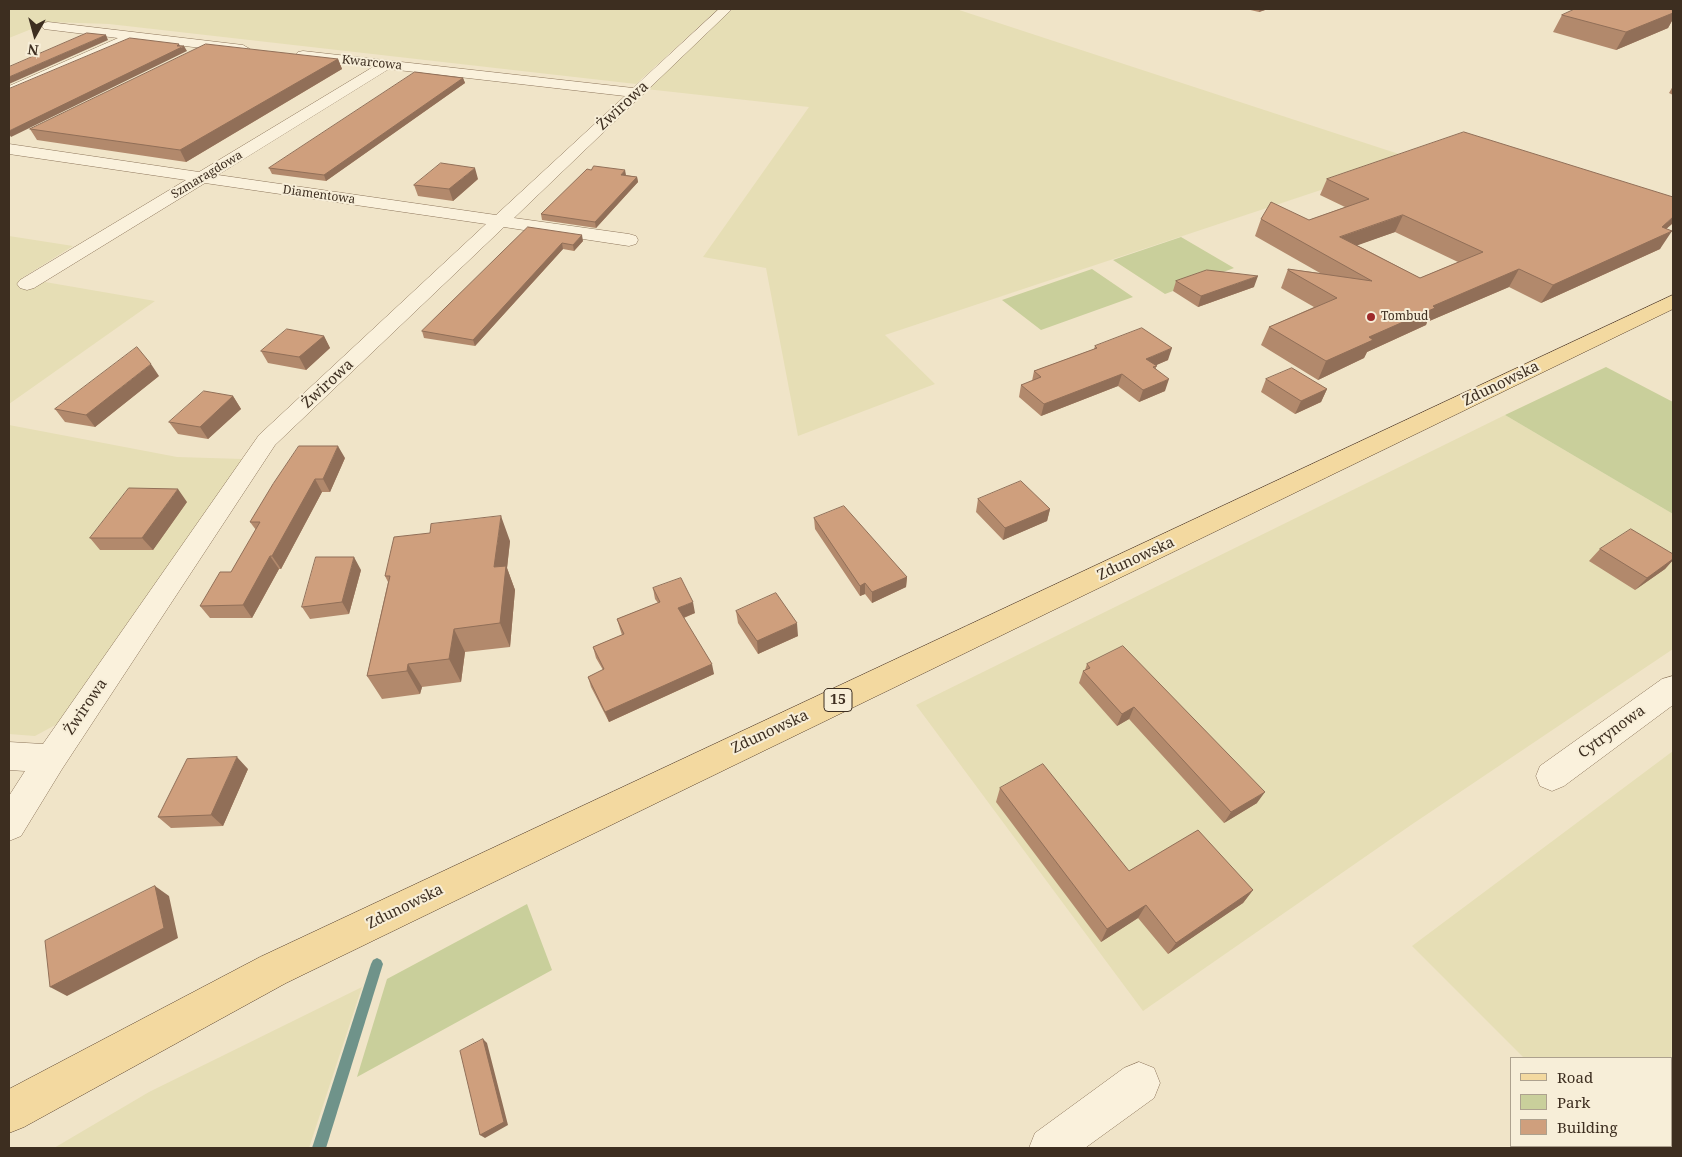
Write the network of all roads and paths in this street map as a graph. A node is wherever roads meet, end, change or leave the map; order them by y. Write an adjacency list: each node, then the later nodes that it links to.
1 (726, 9): 10 (street, Żwirowa)
2 (48, 26): 3 (street)
3 (133, 36): 4 (street); 9 (street)
4 (214, 45): 5 (street); 7 (street)
5 (259, 50)
6 (286, 54): 8 (street, Kwarcowa)
7 (188, 58)
8 (386, 65): 10 (street, Kwarcowa); 13 (street, Szmaragdowa)
9 (9, 91)
10 (636, 93): 14 (street, Żwirowa)
11 (27, 137): 12 (street)
12 (9, 148): 13 (street, Diamentowa)
13 (203, 178): 14 (street, Diamentowa); 16 (street, Szmaragdowa)
14 (501, 222): 15 (street, Diamentowa); 20 (street, Żwirowa)
15 (629, 240)
16 (27, 284)
17 (1673, 302): 24 (main road, Zdunowska / 15)
18 (1673, 688): 21 (street, Cytrynowa)
19 (9, 756): 20 (street)
20 (51, 759): 22 (street, Żwirowa)
21 (1552, 776)
22 (9, 825)
23 (1139, 1083): 25 (street)
24 (9, 1112)
25 (1050, 1148)

